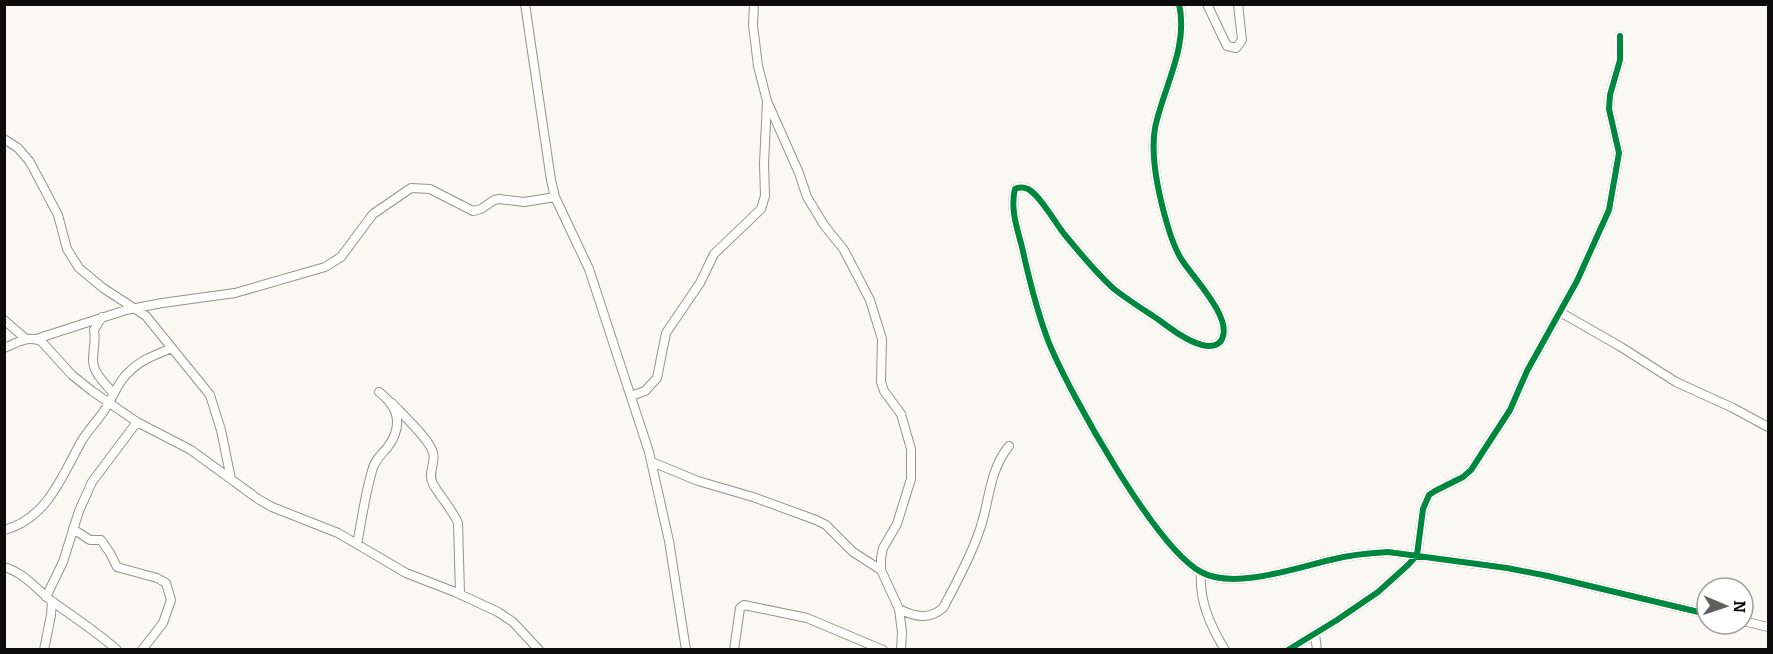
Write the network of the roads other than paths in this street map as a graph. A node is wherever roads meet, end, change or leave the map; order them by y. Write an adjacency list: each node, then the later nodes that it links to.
1 (525, 4): 9 (street)
2 (754, 4): 7 (street)
3 (1179, 4): 34 (street)
4 (1207, 4): 5 (street)
5 (1238, 4)
6 (1620, 36): 11 (street)
7 (767, 101): 20 (street); 33 (street)
8 (4, 139): 10 (street)
9 (555, 197): 10 (street); 20 (street)
10 (136, 308): 12 (street); 17 (street)
11 (1560, 312): 24 (street); 31 (street)
12 (102, 317): 15 (street); 19 (street)
13 (4, 320): 14 (street)
14 (26, 339): 15 (street); 16 (street)
15 (36, 339): 21 (street)
16 (4, 348)
17 (172, 348): 19 (street); 27 (street)
18 (379, 392): 22 (street)
19 (113, 393): 21 (street)
20 (631, 396): 26 (street)
21 (109, 403): 23 (street); 29 (street)
22 (392, 403): 30 (street); 35 (street)
23 (137, 422): 27 (street); 28 (street)
24 (1768, 427)
25 (1009, 446): 37 (street)
26 (652, 462): 33 (street); 44 (street)
27 (231, 479): 30 (street)
28 (73, 529): 36 (street); 42 (street)
29 (4, 530)
30 (357, 543): 35 (street)
31 (1417, 555): 34 (street); 38 (street); 39 (street)
32 (4, 567): 36 (street)
33 (881, 570): 37 (street)
34 (1201, 572): 48 (street)
35 (460, 594): 43 (street)
36 (49, 599): 40 (street); 41 (street)
37 (899, 609): 47 (street)
38 (1695, 611)
39 (1315, 634): 49 (street); 50 (street)
40 (44, 650)
41 (117, 650)
42 (142, 650)
43 (539, 650)
44 (686, 650)
45 (734, 650): 46 (street)
46 (883, 650)
47 (901, 650)
48 (1225, 650)
49 (1288, 650)
50 (1317, 650)

